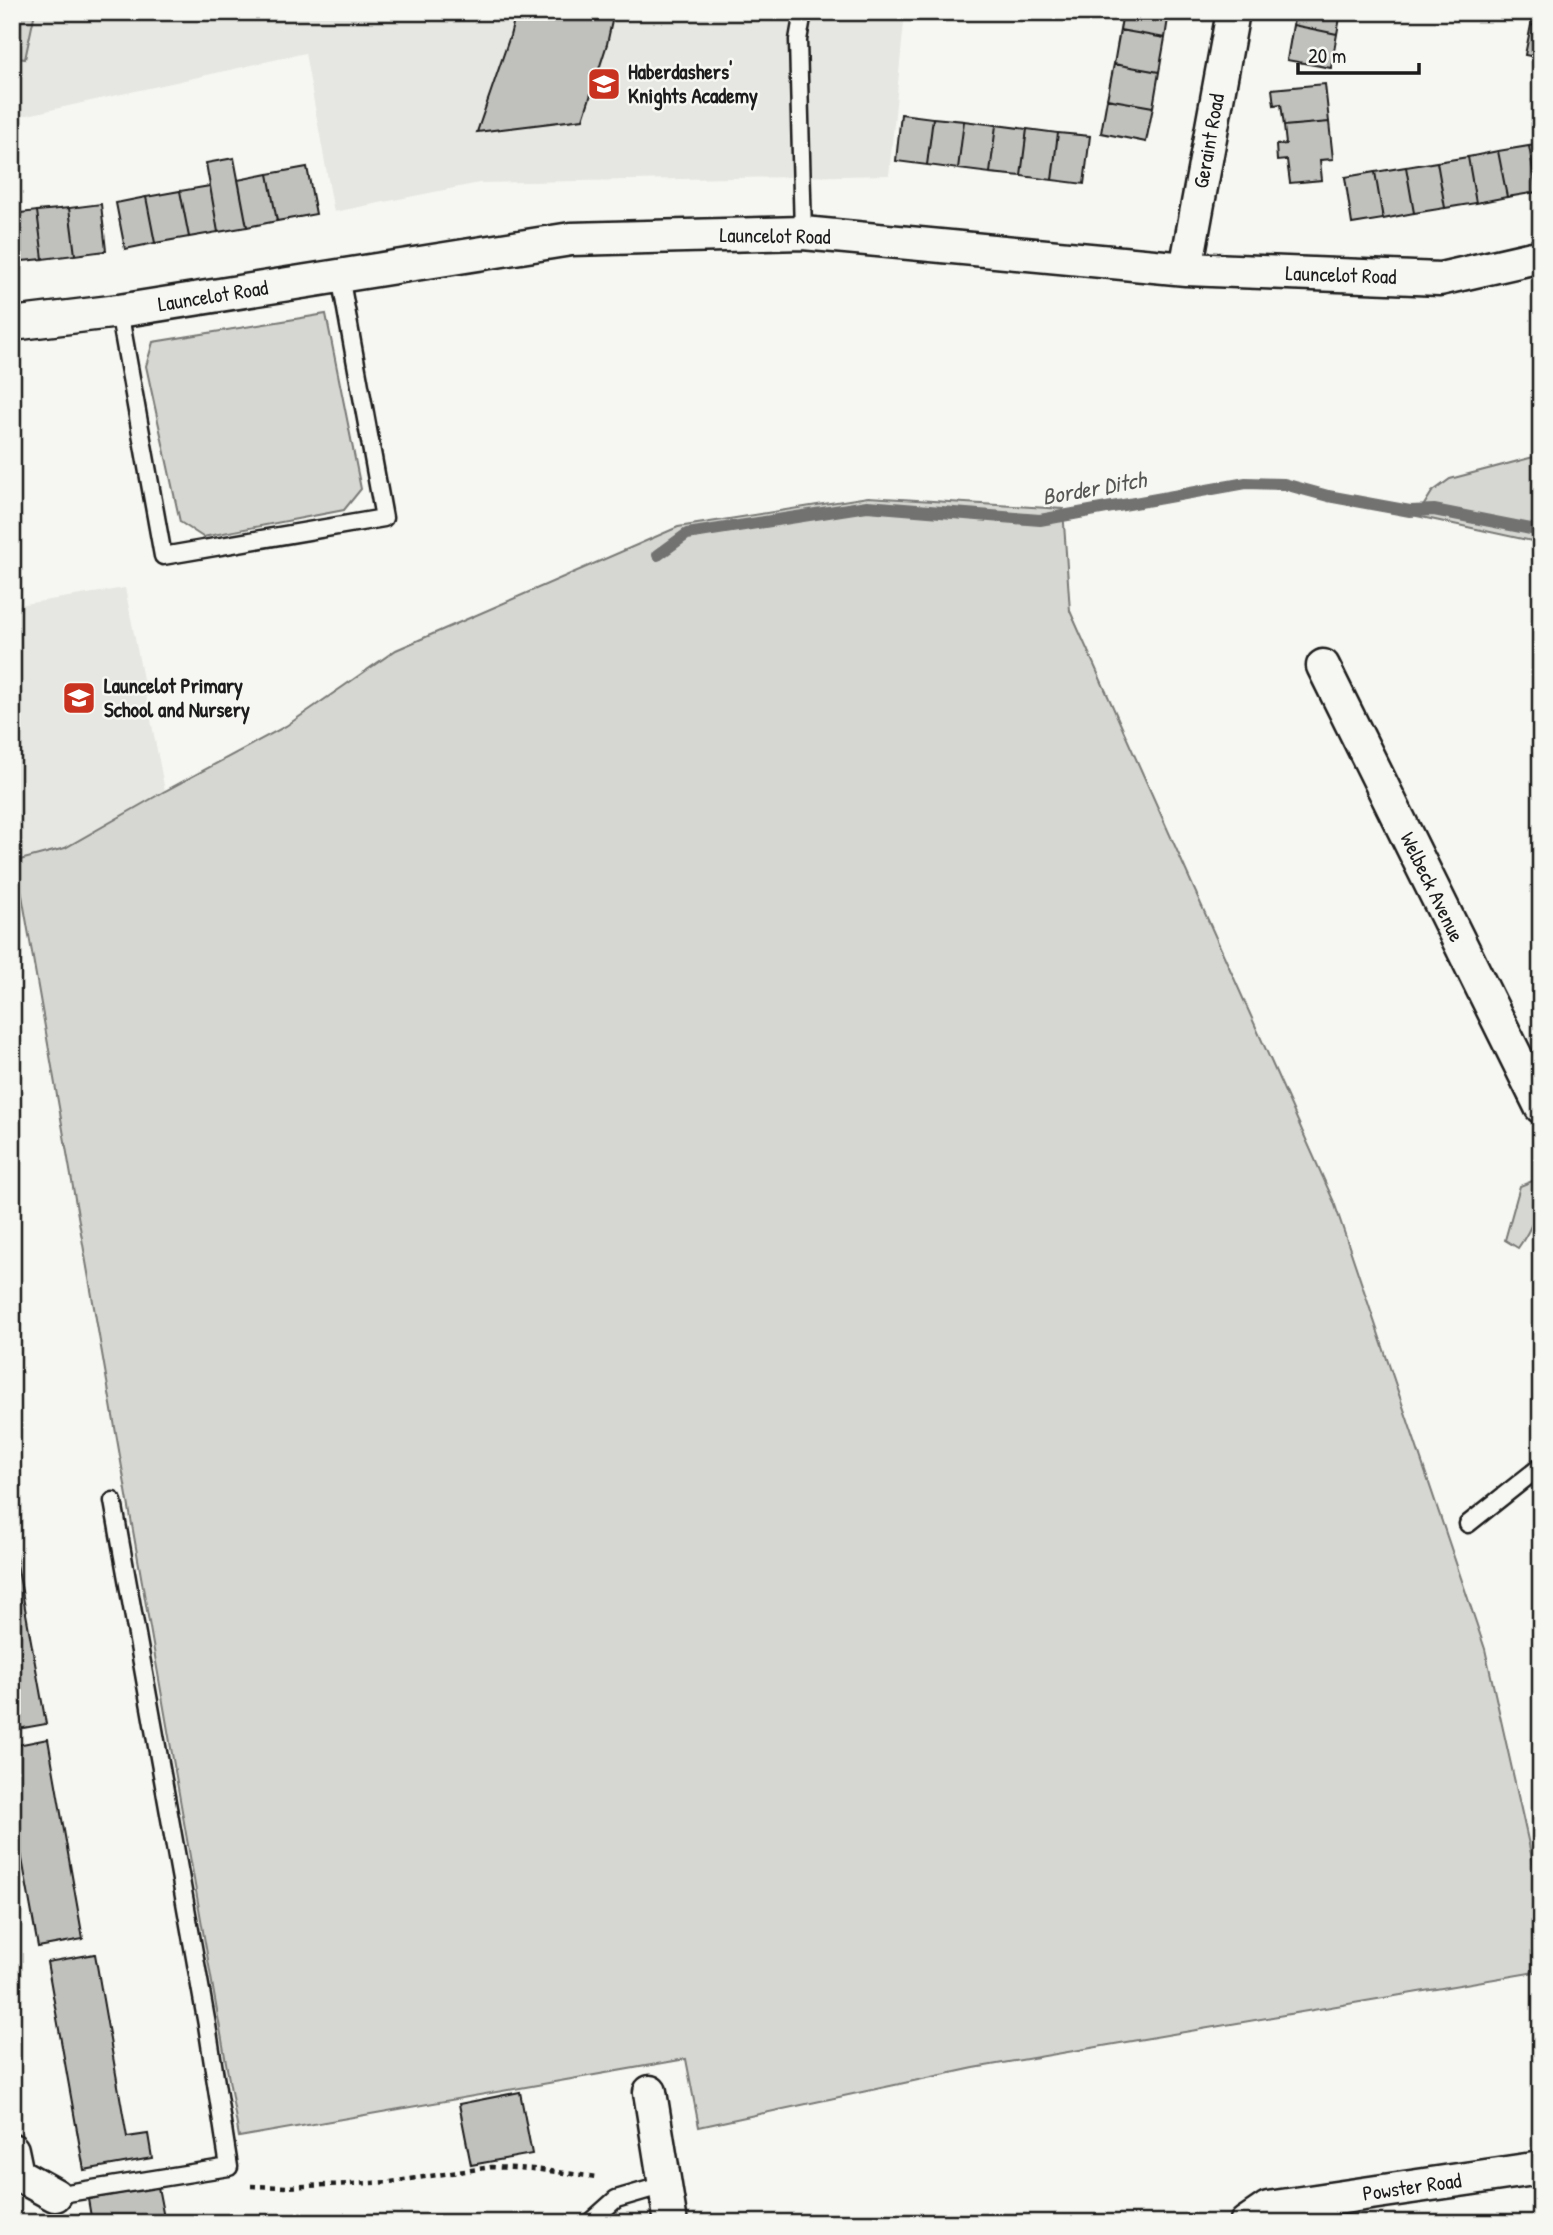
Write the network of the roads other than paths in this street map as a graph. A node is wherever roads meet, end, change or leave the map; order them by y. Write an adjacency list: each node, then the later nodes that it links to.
1 (803, 12): 3 (lane)
2 (1233, 12): 5 (street, Geraint Road)
3 (803, 233): 5 (street, Launcelot Road); 6 (street, Launcelot Road)
4 (1541, 256): 5 (street, Launcelot Road)
5 (1186, 269)
6 (340, 276): 7 (street, Launcelot Road); 7 (lane)
7 (119, 311): 8 (street, Launcelot Road)
8 (12, 324)
9 (1323, 666): 10 (street, Welbeck Avenue)
10 (1541, 1107)
11 (1541, 1466): 13 (lane)
12 (113, 1502): 18 (lane)
13 (1468, 1524)
14 (649, 2092): 17 (street)
15 (12, 2150): 18 (street)
16 (1541, 2168): 21 (street, Powster Road)
17 (664, 2185): 19 (lane); 20 (street)
18 (55, 2195)
19 (589, 2223)
20 (671, 2223)
21 (1246, 2223)

